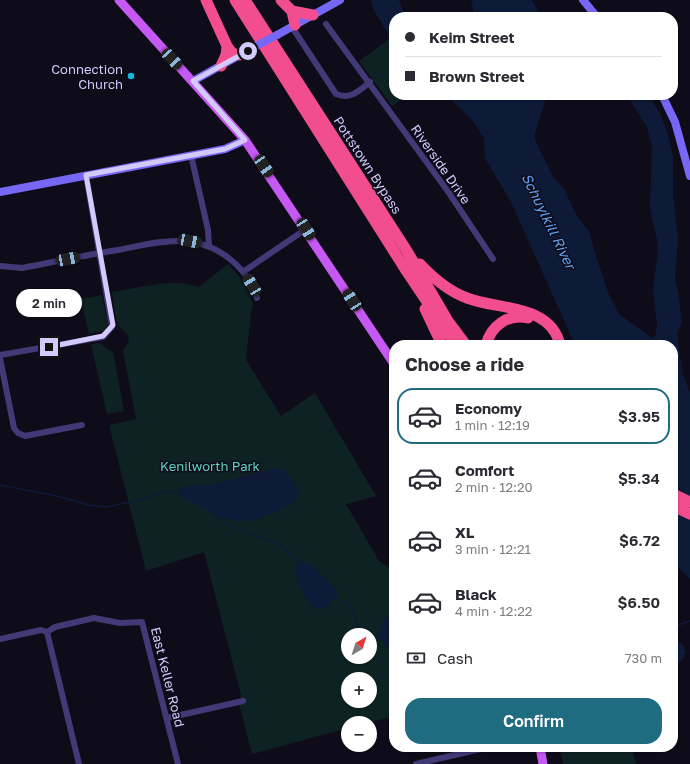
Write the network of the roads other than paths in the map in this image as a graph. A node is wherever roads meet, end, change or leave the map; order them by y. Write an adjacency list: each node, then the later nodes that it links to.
1 (119, 0): 16 (main road)
2 (206, 0): 13 (highway)
3 (235, 0): 31 (highway, Pottstown Bypass)
4 (245, 0): 26 (highway, Pottstown Bypass)
5 (282, 0): 8 (highway)
6 (340, 0): 10 (street)
7 (583, 0): 9 (street)
8 (292, 11): 10 (highway); 12 (highway)
9 (593, 12)
10 (313, 15): 12 (street)
11 (326, 24): 17 (street, Riverside Drive)
12 (293, 26): 14 (street, bridge); 17 (street)
13 (227, 46): 14 (highway); 15 (highway)
14 (240, 55): 15 (street)
15 (221, 66): 16 (street)
16 (193, 81): 19 (main road)
17 (370, 82): 28 (street, Riverside Drive)
18 (665, 100): 22 (street)
19 (245, 140): 20 (street); 24 (main road)
20 (192, 155): 21 (street); 25 (street)
21 (86, 175): 23 (street); 27 (street)
22 (690, 176)
23 (0, 192)
24 (306, 229): 30 (street); 39 (main road)
25 (209, 246): 27 (street); 30 (street)
26 (407, 251): 35 (highway, Pottstown Bypass); 38 (highway)
27 (100, 253): 29 (street); 40 (street)
28 (493, 259)
29 (0, 266)
30 (243, 272): 32 (street)
31 (407, 272): 33 (highway); 34 (highway, Pottstown Bypass)
32 (257, 298)
33 (440, 340)
34 (453, 340)
35 (462, 340)
36 (488, 340): 37 (highway)
37 (553, 340)
38 (558, 340)
39 (389, 356)
40 (0, 357): 41 (street)
41 (82, 425)
42 (678, 496): 43 (highway)
43 (690, 502)
44 (678, 508): 45 (highway)
45 (690, 514)
46 (47, 632): 47 (street); 49 (street, East Keller Road); 52 (street)
47 (0, 639)
48 (243, 701): 49 (street)
49 (167, 718): 53 (street, East Keller Road)
50 (468, 752): 54 (street)
51 (541, 752): 55 (main road)
52 (79, 764)
53 (178, 764)
54 (416, 764)
55 (543, 764)

